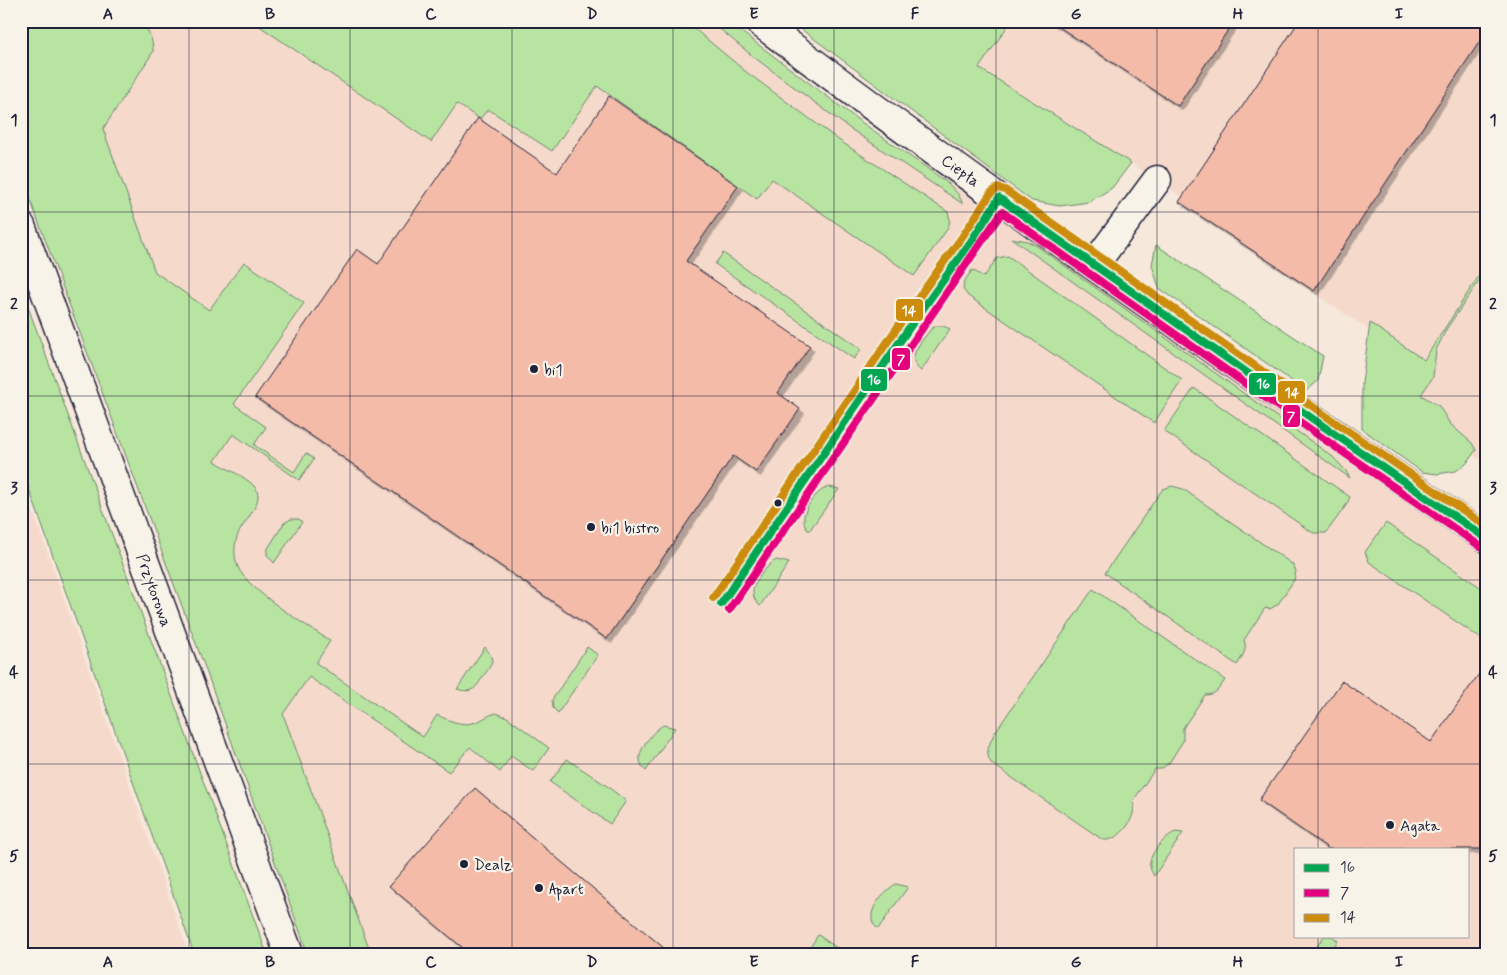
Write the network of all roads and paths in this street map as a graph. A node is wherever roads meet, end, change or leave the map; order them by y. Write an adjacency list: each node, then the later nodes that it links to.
1 (758, 21): 4 (street, Ciepła)
2 (1156, 180): 4 (street)
3 (21, 226): 6 (street, Przytorowa)
4 (1094, 265): 5 (street, Ciepła)
5 (1486, 538)
6 (289, 954)

